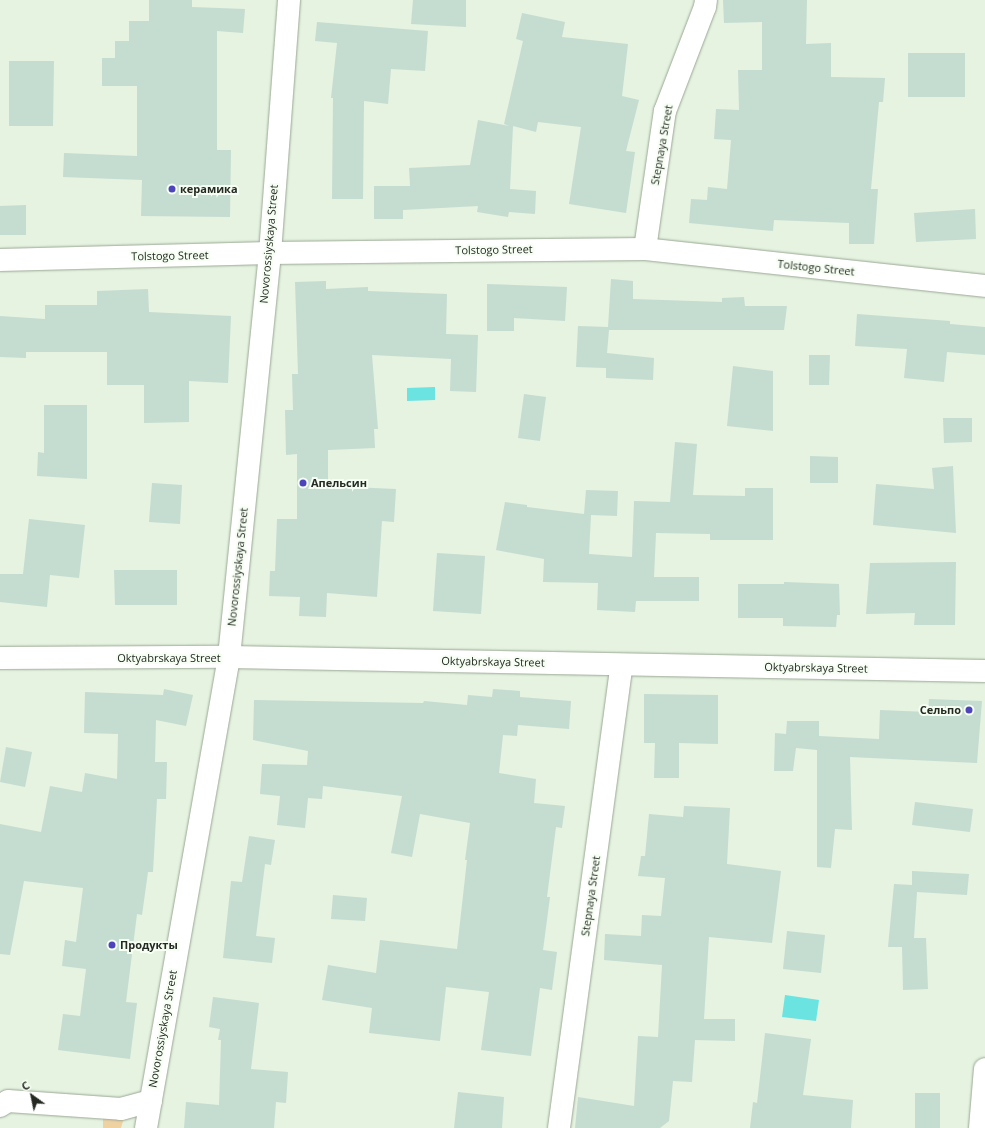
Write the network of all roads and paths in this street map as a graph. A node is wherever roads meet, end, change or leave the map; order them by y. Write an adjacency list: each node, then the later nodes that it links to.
1 (289, 0): 4 (street, Novorossiyskaya Street)
2 (706, 0): 3 (street, Stepnaya Street)
3 (645, 248): 4 (street, Tolstogo Street); 6 (street, Tolstogo Street)
4 (270, 253): 5 (street, Tolstogo Street); 7 (street, Novorossiyskaya Street)
5 (0, 260)
6 (985, 286)
7 (229, 657): 8 (street, Oktyabrskaya Street); 9 (street, Oktyabrskaya Street); 12 (street, Novorossiyskaya Street)
8 (0, 658)
9 (622, 665): 10 (street, Oktyabrskaya Street); 15 (street, Stepnaya Street)
10 (985, 671)
11 (985, 1069): 16 (street)
12 (151, 1101): 13 (street); 14 (street, Novorossiyskaya Street)
13 (0, 1106)
14 (146, 1128)
15 (559, 1128)
16 (980, 1128)

